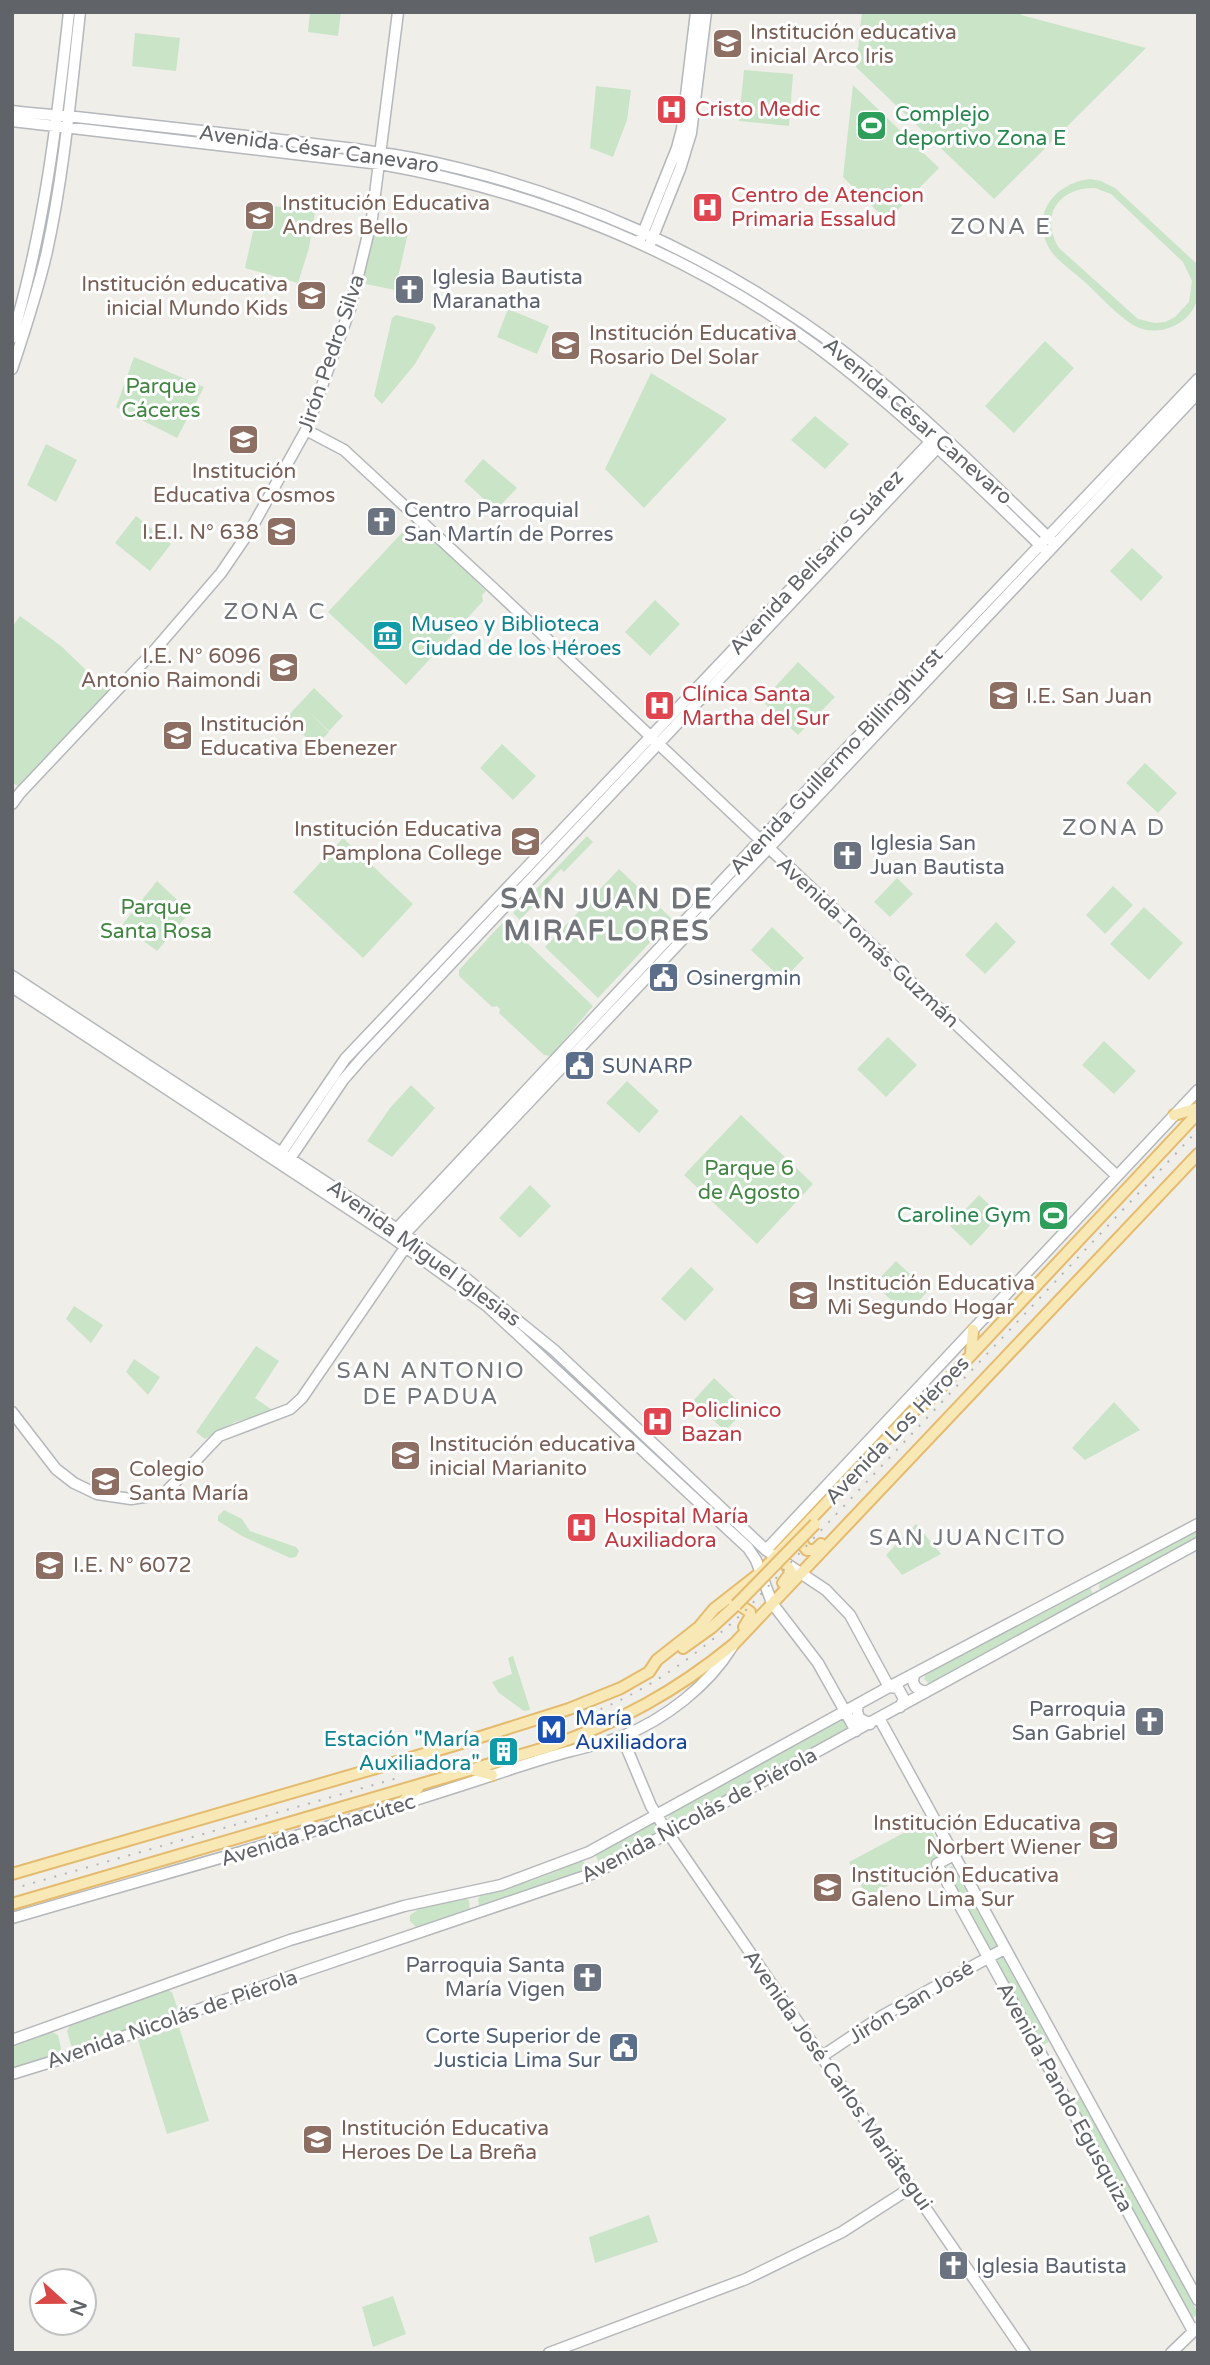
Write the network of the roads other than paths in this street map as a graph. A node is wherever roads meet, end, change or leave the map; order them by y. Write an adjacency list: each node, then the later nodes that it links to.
1 (69, 12): 8 (main road)
2 (80, 12): 8 (main road)
3 (398, 12): 9 (main road, Jirón Pedro Silva)
4 (696, 12): 10 (main road)
5 (706, 12): 10 (main road)
6 (12, 111): 8 (main road, Avenida César Canevaro)
7 (12, 121): 8 (main road, Avenida César Canevaro)
8 (62, 121): 9 (main road, Avenida César Canevaro); 11 (main road); 12 (main road)
9 (380, 159): 10 (main road, Avenida César Canevaro); 15 (main road, Jirón Pedro Silva)
10 (646, 240): 16 (main road, Avenida César Canevaro); 17 (main road, Avenida César Canevaro)
11 (12, 338)
12 (12, 369)
13 (1198, 379): 18 (main road, Avenida Guillermo Billinghurst)
14 (1198, 393): 18 (main road, Avenida Guillermo Billinghurst)
15 (306, 430): 19 (main road, Avenida Tomás Guzmán); 20 (main road, Jirón Pedro Silva)
16 (942, 437): 17 (main road, Avenida Belisario Suárez); 18 (main road, Avenida César Canevaro)
17 (934, 445): 18 (main road, Avenida César Canevaro); 19 (main road, Avenida Belisario Suárez)
18 (1047, 544): 21 (main road, Avenida Guillermo Billinghurst)
19 (656, 739): 21 (main road, Avenida Tomás Guzmán); 28 (main road, Avenida Belisario Suárez)
20 (12, 804)
21 (765, 845): 29 (main road, Avenida Tomás Guzmán); 30 (main road, Avenida Guillermo Billinghurst)
22 (12, 976): 28 (main road, Avenida Miguel Iglesias)
23 (12, 987): 28 (main road, Avenida Miguel Iglesias)
24 (1198, 1090): 26 (main road, Avenida Los Héroes)
25 (1198, 1111): 26 (main road); 32 (main road, Avenida Los Héroes)
26 (1174, 1115): 29 (main road, Avenida Los Héroes)
27 (1198, 1154): 40 (main road, Avenida Los Héroes)
28 (283, 1160): 30 (main road, Avenida Miguel Iglesias)
29 (1117, 1176): 31 (main road, Avenida Los Héroes)
30 (401, 1238): 34 (main road, Avenida Guillermo Billinghurst); 37 (main road, Avenida Miguel Iglesias); 38 (main road, Avenida Miguel Iglesias)
31 (973, 1330): 32 (main road); 36 (main road, Avenida Los Héroes)
32 (971, 1354): 33 (main road, Avenida Los Héroes)
33 (929, 1400): 35 (main road, Avenida Los Héroes); 47 (main road, bridge)
34 (12, 1412)
35 (898, 1427): 36 (main road); 42 (main road, Avenida Los Héroes)
36 (881, 1428): 44 (main road, Avenida Los Héroes)
37 (658, 1447): 38 (main road); 39 (main road, Avenida Miguel Iglesias)
38 (649, 1457): 39 (main road, Avenida Miguel Iglesias)
39 (724, 1518): 44 (main road, Avenida Miguel Iglesias); 46 (main road, Avenida Miguel Iglesias)
40 (847, 1523): 42 (main road); 45 (main road, Avenida Los Héroes)
41 (1198, 1524): 50 (main road, Avenida Nicolás de Piérola)
42 (796, 1535): 44 (main road, Avenida Los Héroes)
43 (1198, 1543): 52 (main road, Avenida Nicolás de Piérola)
44 (775, 1555): 45 (main road, Avenida Miguel Iglesias); 46 (main road, Avenida Los Héroes); 48 (main road)
45 (802, 1572): 48 (main road, Avenida Los Héroes); 51 (main road, Avenida Miguel Iglesias)
46 (760, 1573): 47 (main road, Avenida Los Héroes); 48 (main road, Avenida Miguel Iglesias)
47 (732, 1601): 49 (main road); 66 (main road)
48 (774, 1602): 49 (main road, Avenida Los Héroes); 55 (main road, Avenida Miguel Iglesias)
49 (735, 1642): 58 (main road, Avenida Los Héroes); 59 (main road, Avenida Los Héroes)
50 (915, 1673): 51 (main road, Avenida Nicolás de Piérola); 52 (main road)
51 (889, 1688): 53 (main road, Avenida Nicolás de Piérola); 54 (main road, Avenida Miguel Iglesias)
52 (926, 1692): 54 (main road, Avenida Nicolás de Piérola)
53 (858, 1704): 55 (main road, Avenida Nicolás de Piérola); 56 (main road, Avenida Pando Egusquiza)
54 (899, 1707): 56 (main road, Avenida Nicolás de Piérola)
55 (845, 1711): 57 (main road, Avenida Miguel Iglesias); 63 (main road, Avenida Nicolás de Piérola)
56 (874, 1721): 57 (main road, Avenida Nicolás de Piérola); 65 (main road, Avenida Pando Egusquiza)
57 (856, 1731): 64 (main road, Avenida Nicolás de Piérola)
58 (622, 1737): 60 (main road, Avenida Pachacútec); 63 (main road, Avenida José Carlos Mariátegui)
59 (473, 1770): 60 (main road); 61 (main road, Avenida Pachacútec)
60 (492, 1775): 62 (main road, Avenida Pachacútec)
61 (421, 1785): 62 (main road); 67 (main road, Avenida Pachacútec)
62 (399, 1805): 68 (main road, Avenida Pachacútec)
63 (654, 1811): 64 (main road, Avenida José Carlos Mariátegui); 71 (main road, Avenida Nicolás de Piérola)
64 (668, 1833): 72 (main road, Avenida José Carlos Mariátegui); 73 (main road, Avenida Nicolás de Piérola)
65 (952, 1856): 69 (main road, Avenida Pando Egusquiza); 70 (main road, Avenida Pando Egusquiza)
66 (12, 1874)
67 (12, 1904)
68 (12, 1917)
69 (1004, 1949): 70 (main road, Jirón San José); 75 (main road, Avenida Pando Egusquiza)
70 (988, 1957): 72 (main road, Jirón San José); 76 (main road, Avenida Pando Egusquiza)
71 (12, 2040)
72 (821, 2057): 74 (main road, Avenida José Carlos Mariátegui)
73 (12, 2074)
74 (912, 2187): 77 (main road); 78 (main road, Avenida José Carlos Mariátegui)
75 (1198, 2300)
76 (1196, 2329): 79 (main road)
77 (549, 2353)
78 (1025, 2353)
79 (1171, 2353)

